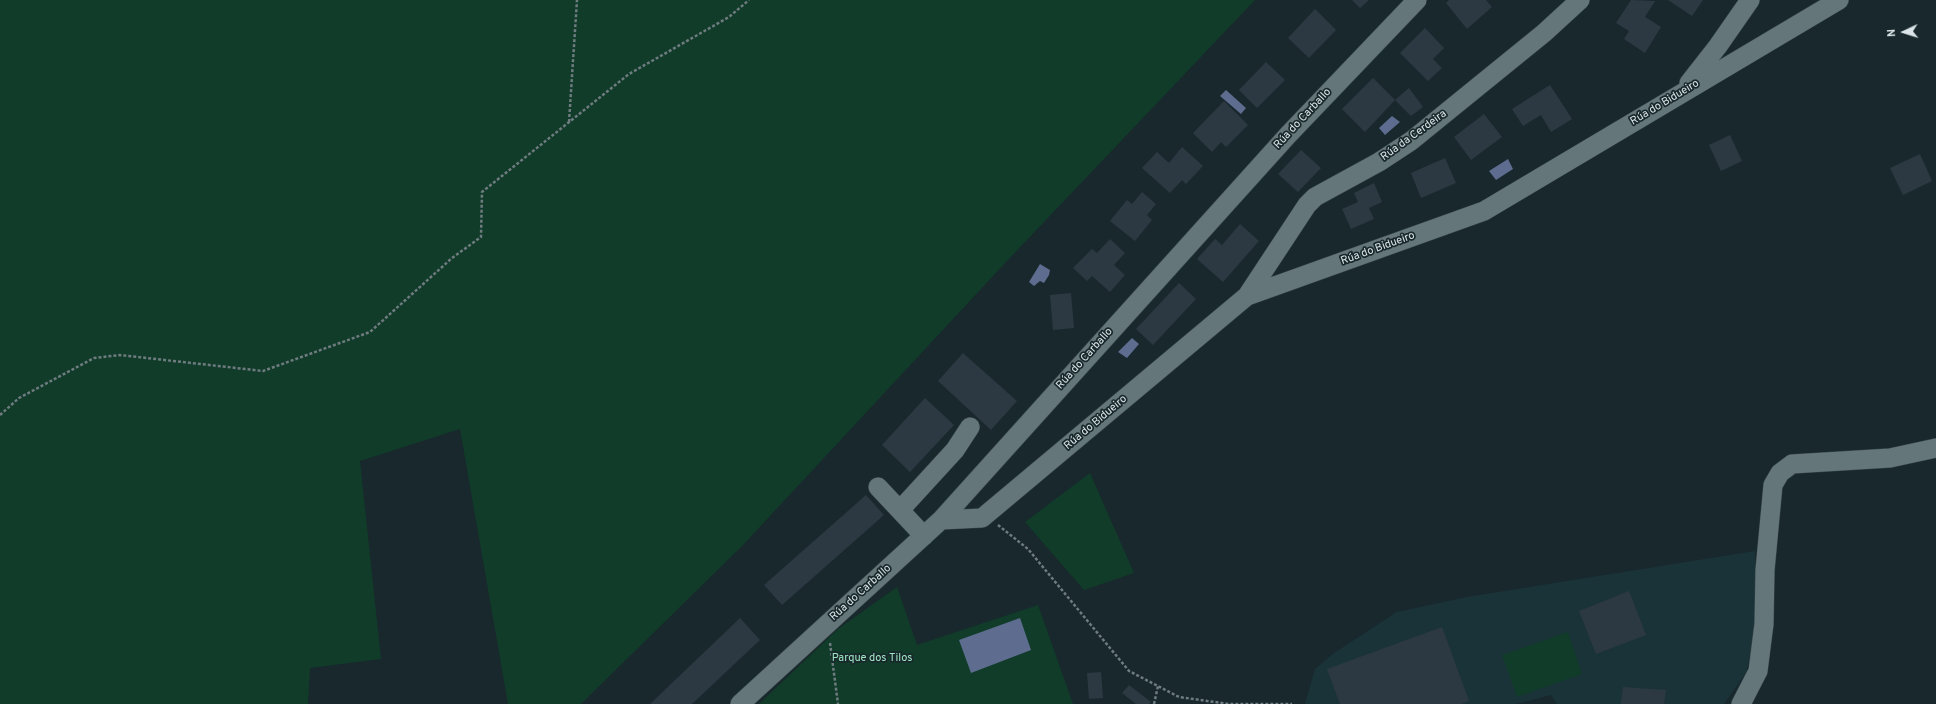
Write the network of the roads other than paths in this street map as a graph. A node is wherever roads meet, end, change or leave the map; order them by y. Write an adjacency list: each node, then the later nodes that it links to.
1 (1417, 0): 11 (street, Rúa do Carballo)
2 (1580, 0): 6 (street, Rúa da Cerdeira)
3 (1750, 0): 5 (street)
4 (1839, 0): 5 (street, Rúa do Bidueiro)
5 (1682, 92): 6 (street, Rúa do Bidueiro)
6 (1247, 296): 11 (street, Rúa do Bidueiro)
7 (970, 427): 10 (street)
8 (1936, 448): 13 (street)
9 (878, 487): 10 (street)
10 (900, 510): 12 (street)
11 (941, 520): 12 (street, Rúa do Carballo)
12 (924, 536): 14 (street, Rúa do Carballo)
13 (1744, 702)
14 (740, 704)

